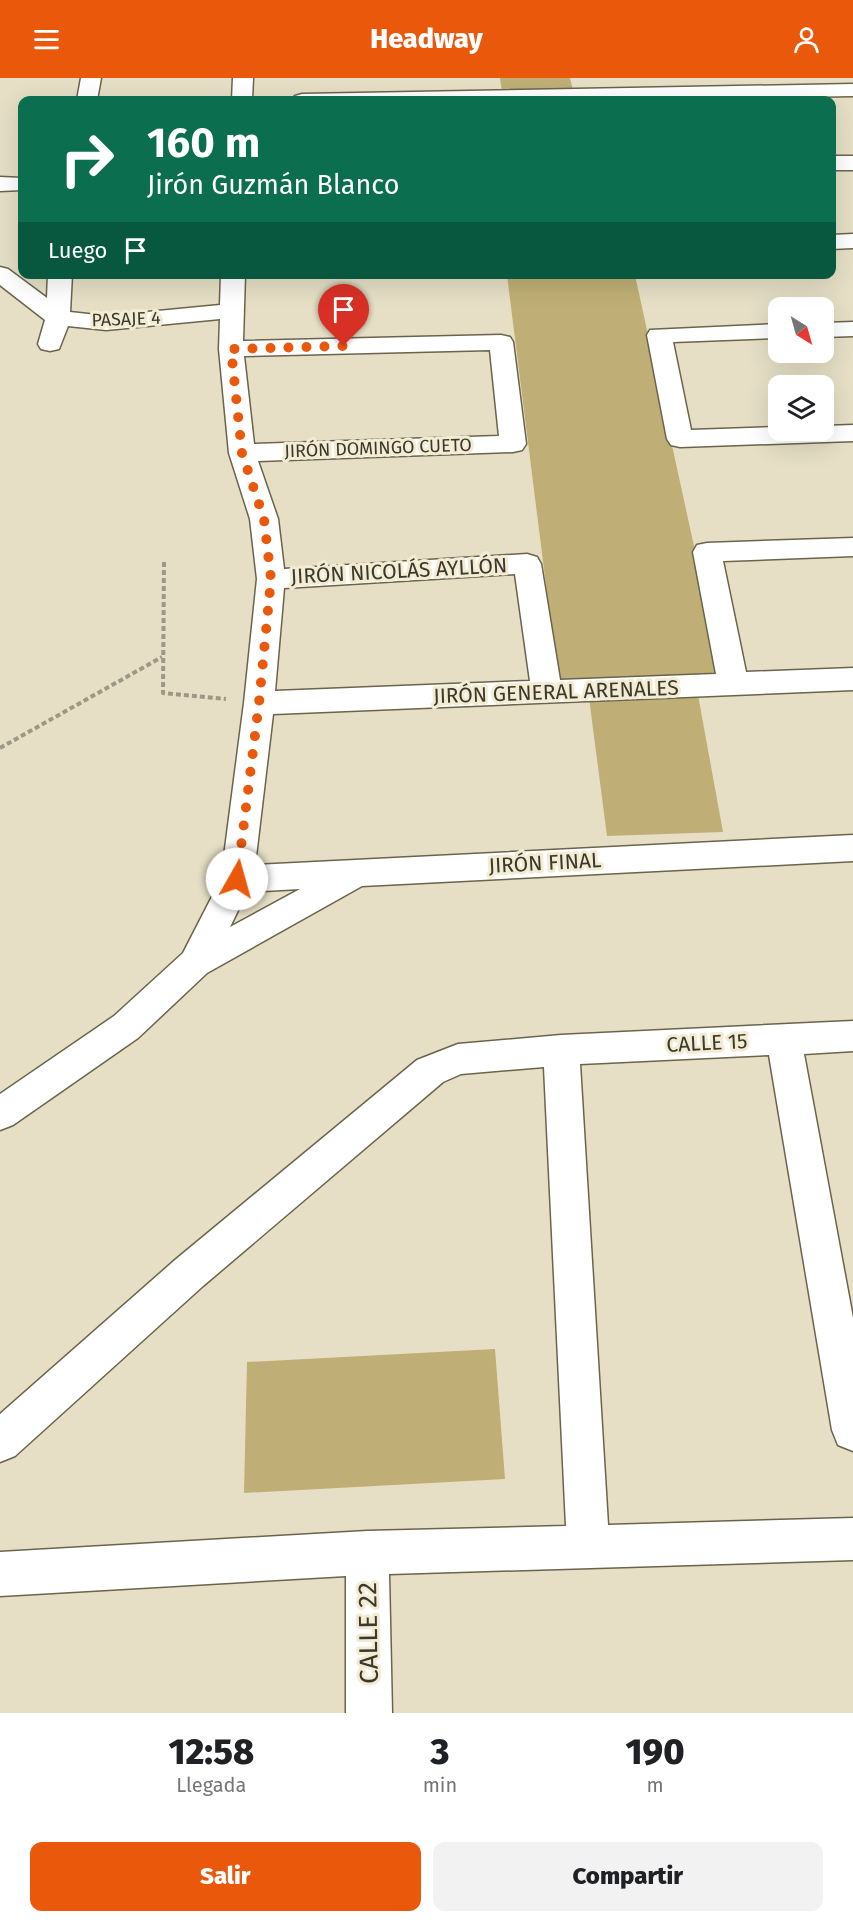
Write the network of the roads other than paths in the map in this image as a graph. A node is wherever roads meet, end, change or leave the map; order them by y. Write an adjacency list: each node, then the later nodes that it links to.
1 (91, 78): 4 (street)
2 (243, 78): 5 (street)
3 (853, 90): 6 (street)
4 (88, 96)
5 (242, 96)
6 (522, 96)
7 (836, 163): 8 (street)
8 (853, 163)
9 (0, 184): 10 (street)
10 (18, 184)
11 (836, 242): 12 (street)
12 (853, 242)
13 (0, 274): 17 (street)
14 (60, 279): 17 (street)
15 (233, 279): 16 (street)
16 (230, 311): 17 (street, PASAJE 4); 22 (street)
17 (58, 318): 21 (street)
18 (853, 329): 19 (street)
19 (834, 330)
20 (768, 332): 23 (street)
21 (50, 344)
22 (231, 349): 24 (street); 24 (street, JIRÓN DOMINGO CUETO)
23 (853, 433)
24 (242, 453): 26 (street)
25 (853, 547): 28 (street)
26 (271, 579): 29 (street, JIRÓN NICOLÁS AYLLÓN); 30 (street)
27 (853, 680): 28 (street, JIRÓN GENERAL ARENALES)
28 (733, 684): 29 (street, JIRÓN GENERAL ARENALES)
29 (547, 693): 30 (street, JIRÓN GENERAL ARENALES)
30 (259, 703): 33 (street)
31 (853, 848): 32 (street, JIRÓN FINAL)
32 (357, 873): 33 (street, JIRÓN FINAL); 34 (street)
33 (237, 879): 34 (street)
34 (195, 963): 38 (street)
35 (853, 1036): 36 (street, CALLE 15)
36 (784, 1040): 37 (street, CALLE 15); 39 (street)
37 (561, 1050): 40 (street, CALLE 15); 42 (street)
38 (0, 1114)
39 (853, 1430)
40 (0, 1441)
41 (853, 1539): 42 (street)
42 (588, 1547): 43 (street)
43 (367, 1553): 44 (street); 45 (street, CALLE 22)
44 (0, 1574)
45 (369, 1713)

